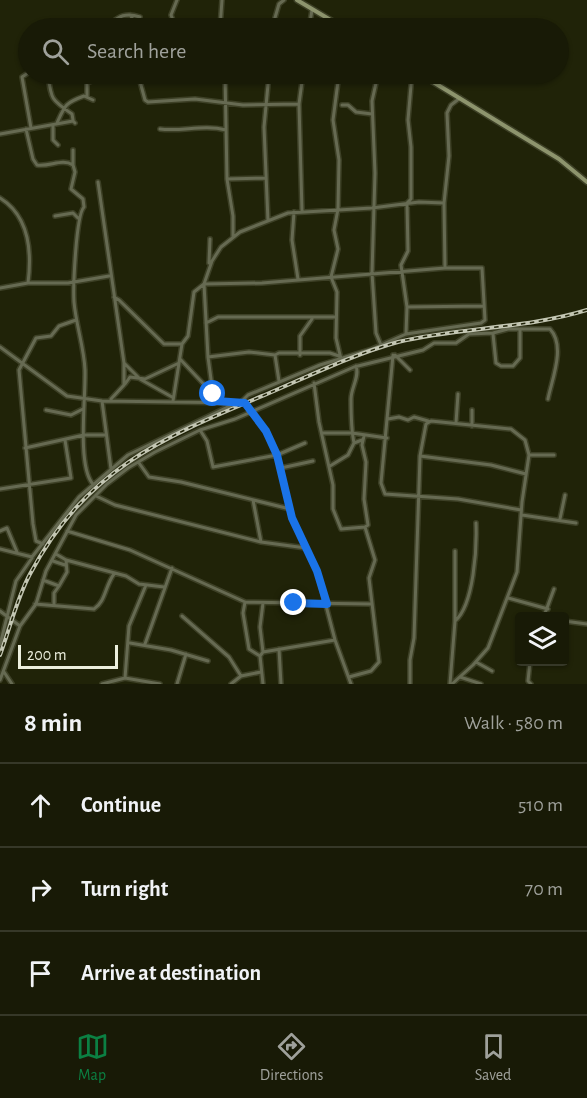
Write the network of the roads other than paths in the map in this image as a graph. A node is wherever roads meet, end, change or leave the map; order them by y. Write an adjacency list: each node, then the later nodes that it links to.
1 (177, 0): 10 (street)
2 (222, 0): 11 (street)
3 (284, 0): 12 (street)
4 (297, 0): 5 (street)
5 (312, 9): 13 (street); 14 (street)
6 (130, 14): 7 (street); 8 (street); 9 (street)
7 (140, 17)
8 (116, 18)
9 (133, 18)
10 (172, 18)
11 (221, 18)
12 (275, 18)
13 (311, 18)
14 (327, 18)
15 (23, 84): 36 (street)
16 (47, 84): 33 (street)
17 (87, 84): 26 (street)
18 (141, 84): 29 (street)
19 (225, 84): 29 (street)
20 (268, 84): 30 (street)
21 (302, 84): 31 (street)
22 (338, 84): 51 (street)
23 (376, 84): 34 (street)
24 (411, 84): 49 (street)
25 (437, 84): 27 (street)
26 (87, 96): 28 (street); 33 (street)
27 (460, 98): 47 (street); 50 (street)
28 (93, 99)
29 (226, 102): 30 (street); 39 (street)
30 (267, 104): 31 (street); 44 (street)
31 (299, 104): 53 (street)
32 (342, 105): 34 (street)
33 (62, 108): 35 (street); 35 (street)
34 (372, 114): 52 (street)
35 (55, 124): 36 (street); 41 (street)
36 (31, 128): 37 (street)
37 (26, 129): 40 (street); 43 (street)
38 (160, 129): 39 (street)
39 (226, 130): 45 (street)
40 (0, 134)
41 (58, 145)
42 (73, 150): 43 (street)
43 (73, 165): 56 (street)
44 (266, 178): 45 (street); 57 (street)
45 (227, 179): 58 (street)
46 (98, 182): 64 (street)
47 (587, 182)
48 (0, 198): 68 (street)
49 (407, 203): 50 (street); 52 (street); 62 (street)
50 (444, 203): 61 (street)
51 (338, 208): 52 (street); 53 (street); 65 (street)
52 (372, 208): 63 (street)
53 (302, 211): 54 (street)
54 (294, 212): 57 (street); 66 (street)
55 (55, 216): 56 (street)
56 (79, 219): 67 (street)
57 (268, 221): 58 (street)
58 (233, 237): 60 (street)
59 (210, 239): 60 (street)
60 (209, 268): 69 (street)
61 (445, 268): 62 (street); 72 (street)
62 (404, 272): 63 (street); 73 (street)
63 (372, 273): 65 (street); 82 (street)
64 (110, 276): 67 (street); 71 (street)
65 (331, 277): 66 (street); 74 (street)
66 (298, 279): 69 (street)
67 (74, 282): 68 (street); 76 (street)
68 (28, 283): 70 (street)
69 (204, 284): 77 (street); 81 (street)
70 (0, 288)
71 (113, 297): 81 (street); 90 (street)
72 (483, 306): 73 (street); 80 (street)
73 (407, 307): 80 (street)
74 (336, 317): 75 (street); 88 (street)
75 (312, 318): 77 (street); 85 (street)
76 (77, 319): 91 (street); 102 (street)
77 (206, 323): 87 (street)
78 (520, 329): 79 (street); 79 (street); 105 (street)
79 (492, 333): 86 (street)
80 (406, 334): 82 (street)
81 (182, 344): 89 (street)
82 (381, 345): 88 (street)
83 (0, 347): 91 (street)
84 (275, 355): 85 (street); 87 (street); 95 (street)
85 (300, 355): 88 (street)
86 (394, 355): 92 (street); 93 (street); 113 (street)
87 (208, 357): 100 (street)
88 (339, 358): 95 (street)
89 (179, 361): 94 (street); 100 (street); 104 (street)
90 (124, 363): 94 (street); 97 (street)
91 (22, 364): 102 (street); 129 (street)
92 (356, 366): 96 (street); 120 (street)
93 (410, 370)
94 (140, 379): 97 (street); 104 (street)
95 (279, 382): 108 (street)
96 (314, 382): 98 (street); 99 (street)
97 (124, 385): 103 (street)
98 (306, 388): 99 (street); 112 (street)
99 (316, 390): 119 (street)
100 (213, 394): 107 (street)
101 (458, 394): 115 (street)
102 (85, 399): 106 (street); 109 (street)
103 (111, 399): 104 (street); 106 (street)
104 (172, 399): 107 (street)
105 (548, 399)
106 (102, 400): 122 (street)
107 (216, 401): 108 (street)
108 (239, 402): 112 (street); 138 (street)
109 (83, 409): 110 (street); 121 (street)
110 (46, 410)
111 (472, 410): 116 (street)
112 (249, 411): 117 (street); 130 (street)
113 (387, 419): 114 (street); 125 (street)
114 (428, 421): 115 (street); 133 (street)
115 (456, 423): 116 (street)
116 (472, 426): 131 (street)
117 (200, 430): 130 (street); 135 (street)
118 (332, 432): 119 (street); 120 (street); 124 (street)
119 (322, 433): 124 (street)
120 (351, 433): 123 (street); 128 (street)
121 (84, 435): 122 (street); 126 (street); 140 (street)
122 (105, 435): 138 (street)
123 (364, 436): 125 (street); 128 (street); 152 (street)
124 (322, 438): 136 (street)
125 (387, 438): 143 (street)
126 (65, 440): 129 (street); 141 (street)
127 (305, 443): 130 (street)
128 (354, 443): 136 (street)
129 (25, 448): 141 (street)
130 (277, 455): 137 (street)
131 (529, 455): 132 (street); 139 (street)
132 (554, 455)
133 (420, 456): 139 (street); 143 (street)
134 (313, 460): 137 (street)
135 (139, 462): 145 (street); 146 (street)
136 (330, 466): 152 (street)
137 (281, 468): 147 (street)
138 (111, 469): 140 (street)
139 (526, 474): 148 (street)
140 (92, 483): 156 (street)
141 (30, 486): 142 (street); 156 (street)
142 (0, 489)
143 (417, 495): 148 (street); 217 (street)
144 (565, 495): 149 (street)
145 (96, 496): 154 (street); 155 (street)
146 (253, 500): 147 (street); 155 (street)
147 (290, 509): 157 (street)
148 (521, 512): 149 (street); 173 (street)
149 (560, 519): 151 (street)
150 (476, 523): 185 (street)
151 (576, 523)
152 (365, 527): 179 (street)
153 (0, 531): 160 (street)
154 (68, 531): 161 (street); 166 (street)
155 (261, 542): 157 (street)
156 (43, 544): 162 (street)
157 (306, 548): 178 (street)
158 (0, 549): 160 (street)
159 (455, 551): 185 (street)
160 (17, 552): 162 (street)
161 (56, 554): 163 (street); 164 (street)
162 (32, 557): 184 (street)
163 (66, 560): 165 (street); 167 (street)
164 (53, 561): 165 (street); 168 (street)
165 (65, 566): 170 (street)
166 (172, 568): 171 (street); 174 (street)
167 (114, 574): 169 (street); 177 (street)
168 (43, 580): 170 (street); 176 (street)
169 (146, 585): 171 (street); 190 (street)
170 (59, 586): 177 (street)
171 (164, 587): 191 (street)
172 (554, 589): 180 (street)
173 (508, 598): 180 (street); 198 (street)
174 (245, 602): 175 (street); 196 (street)
175 (263, 602): 178 (street); 194 (street)
176 (35, 604): 177 (street); 188 (street)
177 (54, 604)
178 (327, 604): 179 (street); 189 (street)
179 (371, 604): 204 (street)
180 (548, 609): 182 (street)
181 (0, 611): 184 (street)
182 (546, 612)
183 (182, 616): 203 (street)
184 (8, 617): 188 (street); 192 (street)
185 (455, 621): 218 (street)
186 (569, 622): 187 (street)
187 (587, 624)
188 (20, 626): 201 (street)
189 (335, 640): 193 (street); 204 (street)
190 (130, 643): 191 (street); 206 (street)
191 (145, 644): 195 (street)
192 (0, 645)
193 (279, 649): 194 (street); 215 (street)
194 (263, 652): 196 (street)
195 (186, 654): 197 (street); 212 (street)
196 (260, 656): 202 (street)
197 (208, 661)
198 (476, 662): 200 (street); 205 (street)
199 (530, 666): 220 (street)
200 (492, 671)
201 (4, 672): 207 (street); 209 (street)
202 (261, 672): 203 (street); 214 (street)
203 (241, 676): 208 (street)
204 (349, 677): 216 (street)
205 (459, 677): 218 (street); 219 (street)
206 (125, 678): 210 (street); 211 (street)
207 (0, 680)
208 (237, 682): 213 (street)
209 (12, 684)
210 (102, 684)
211 (160, 684)
212 (177, 684)
213 (231, 684)
214 (263, 684)
215 (280, 684)
216 (351, 684)
217 (410, 684)
218 (451, 684)
219 (481, 684)
220 (531, 684)

